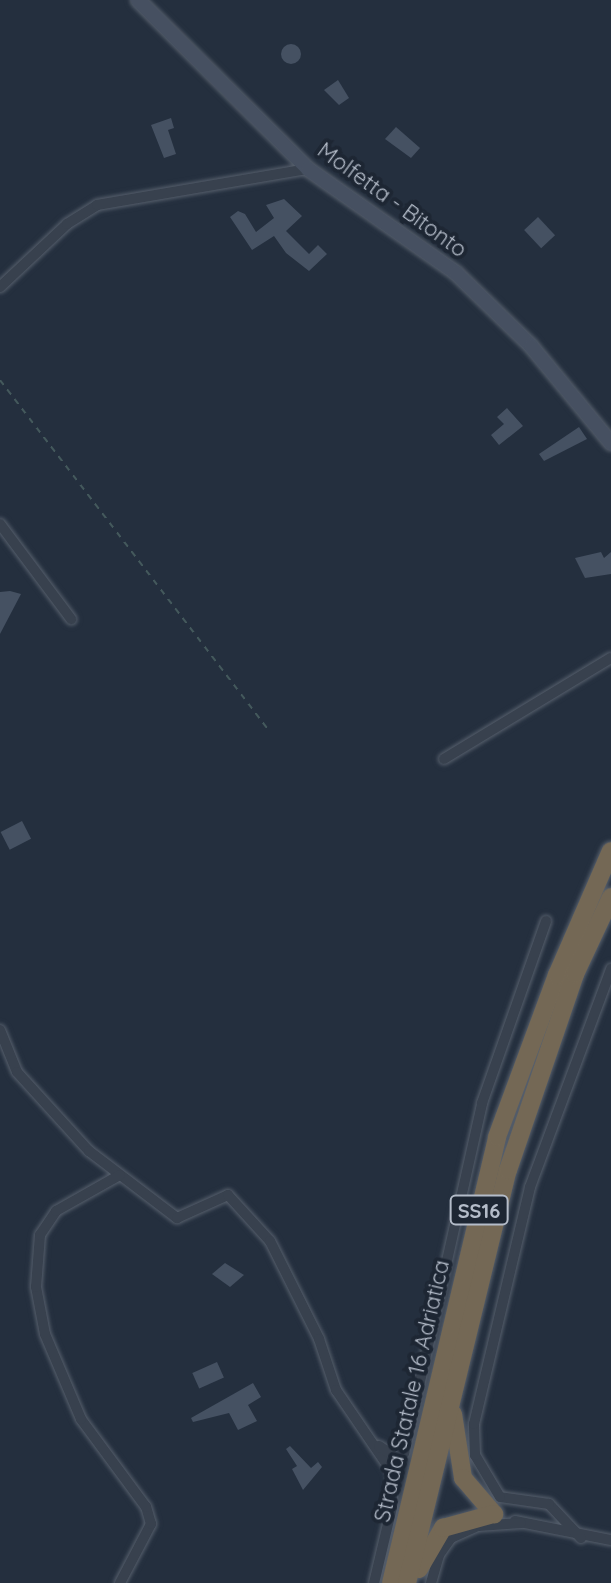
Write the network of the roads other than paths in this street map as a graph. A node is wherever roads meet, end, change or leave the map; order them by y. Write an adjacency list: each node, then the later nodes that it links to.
1 (138, 0): 2 (main road, Molfetta - Bitonto)
2 (308, 169): 3 (street); 4 (main road, Molfetta - Bitonto)
3 (0, 287)
4 (611, 443)
5 (0, 524): 6 (street)
6 (71, 619)
7 (611, 658): 8 (street)
8 (444, 759)
9 (611, 851): 23 (highway, Strada Statale 16 Adriatica / SS16)
10 (611, 897): 15 (highway, Strada Statale 16 Adriatica / SS16)
11 (546, 921): 16 (street)
12 (611, 969): 19 (street)
13 (0, 1030): 14 (street)
14 (120, 1175): 16 (street); 21 (street)
15 (452, 1394): 17 (highway, SS16); 24 (highway, Strada Statale 16 Adriatica / SS16)
16 (378, 1446): 22 (street)
17 (494, 1514): 18 (street); 24 (highway, SS16)
18 (521, 1523): 19 (street); 25 (street)
19 (581, 1538): 20 (street)
20 (611, 1540)
21 (120, 1583)
22 (374, 1583)
23 (391, 1583)
24 (410, 1583)
25 (431, 1583)

